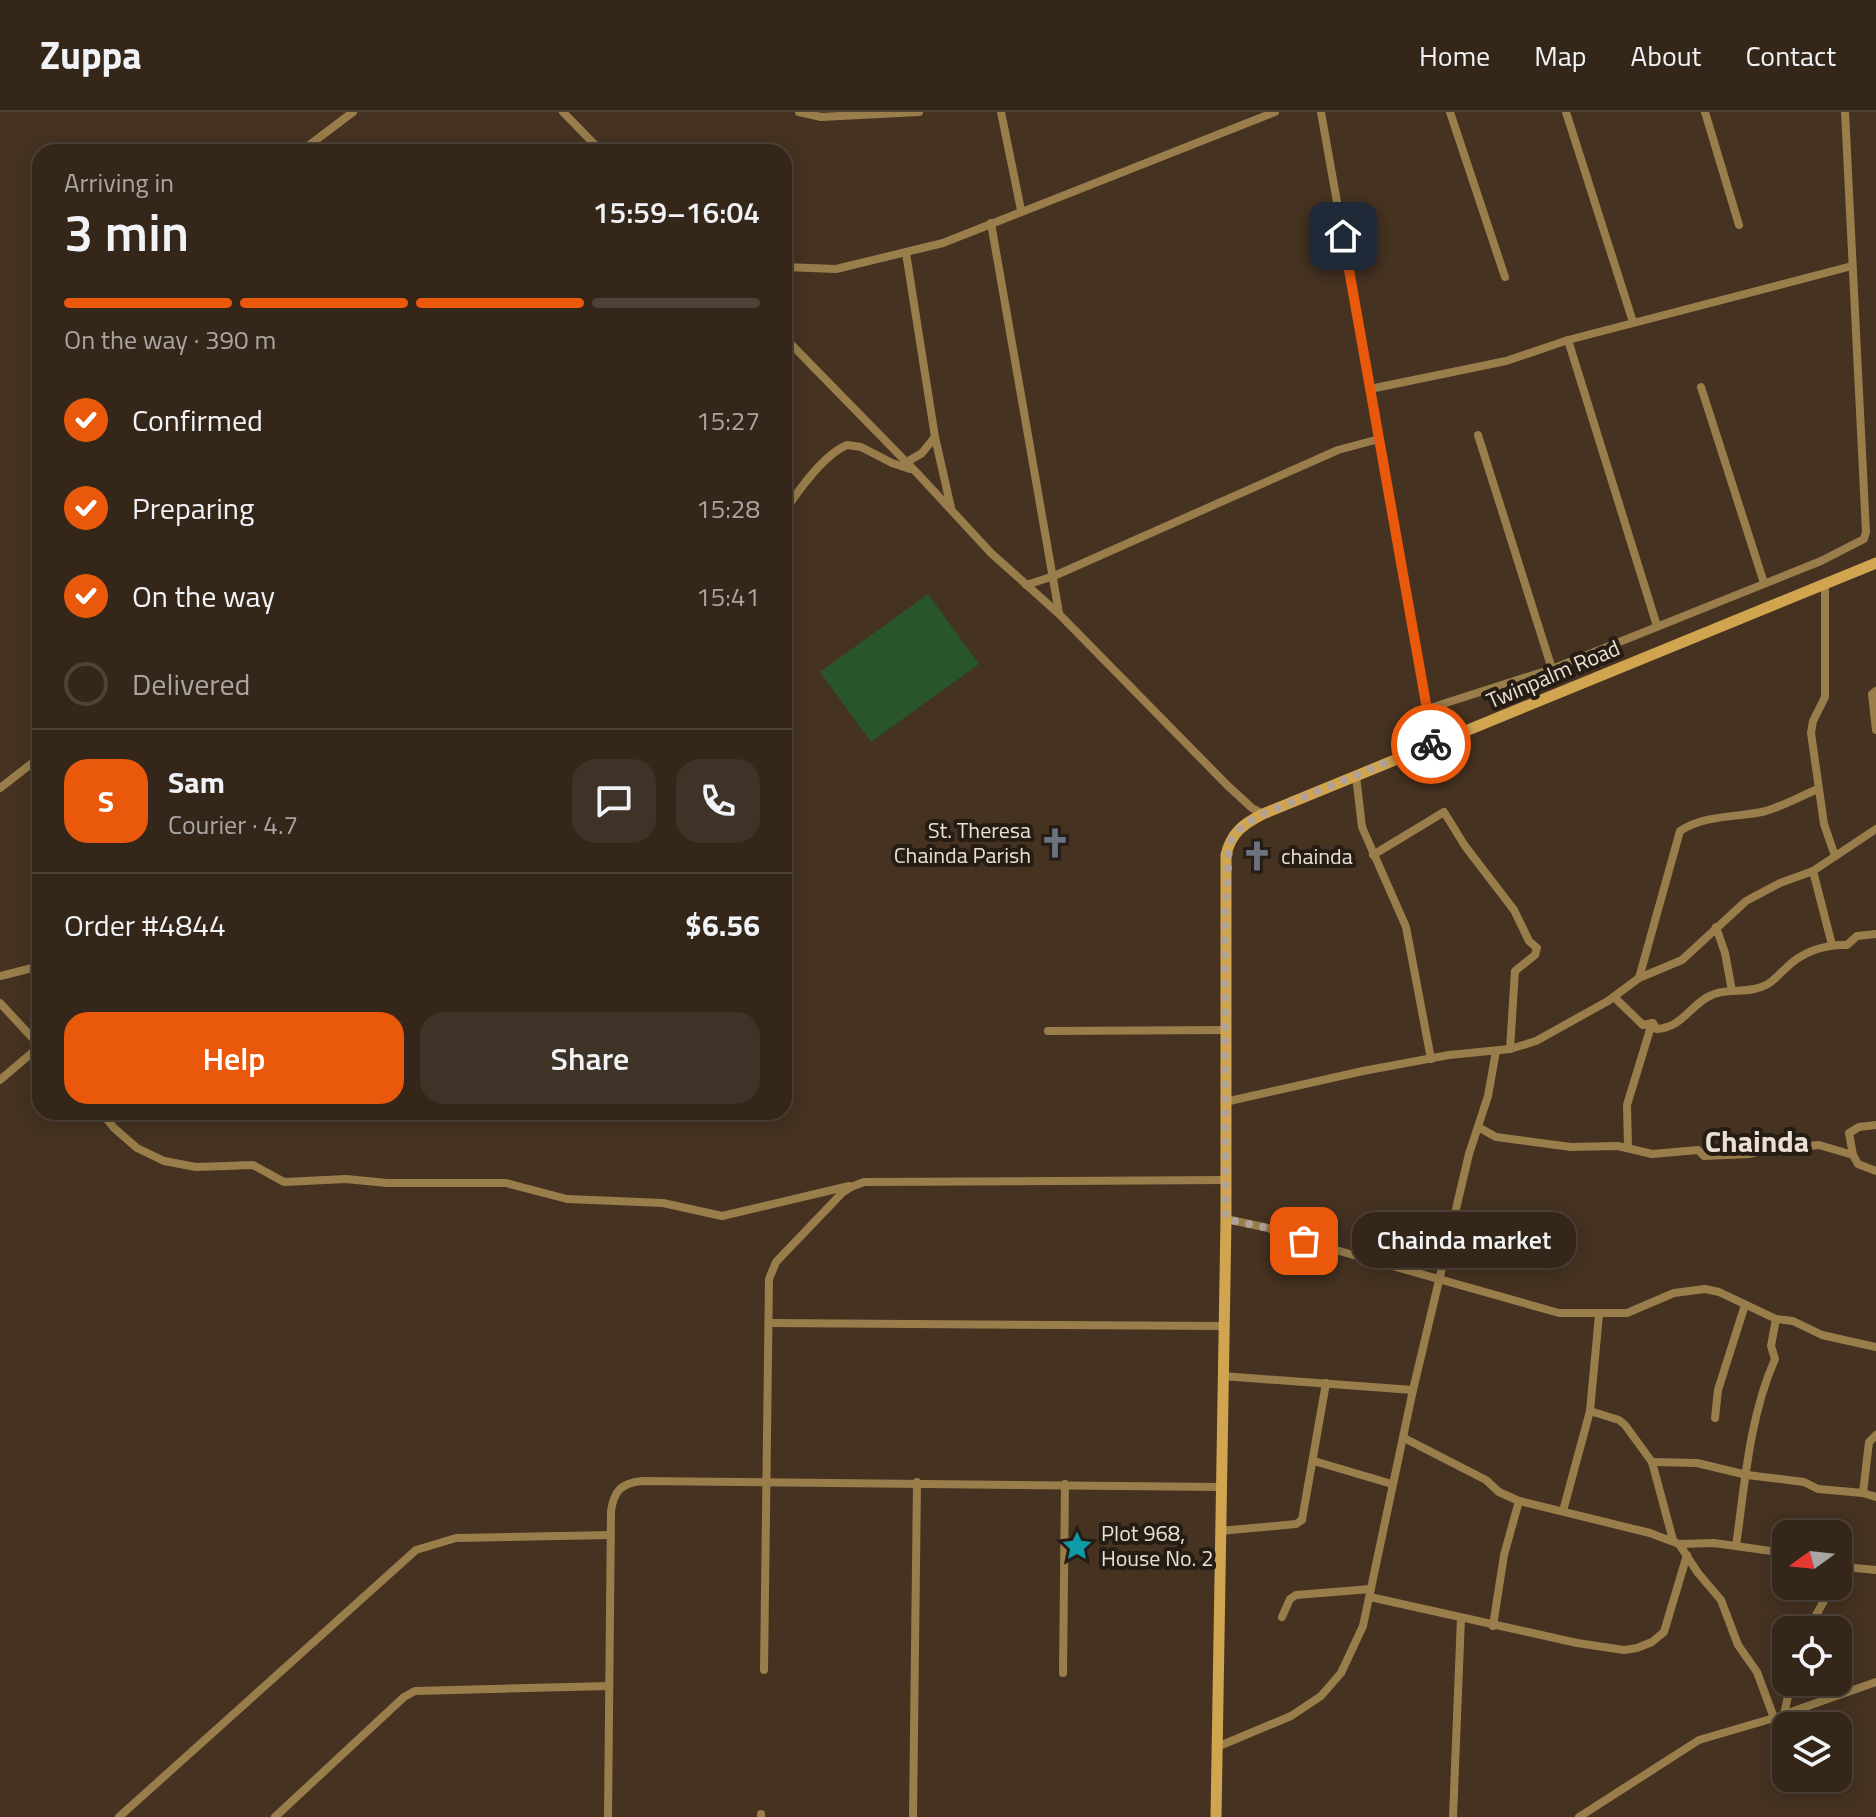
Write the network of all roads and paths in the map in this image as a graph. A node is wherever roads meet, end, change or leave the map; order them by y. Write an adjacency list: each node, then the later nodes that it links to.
1 (353, 112): 12 (street)
2 (563, 112): 13 (street)
3 (799, 112): 4 (street)
4 (919, 112)
5 (1001, 112): 14 (street)
6 (1275, 112): 14 (street)
7 (1321, 112): 25 (street)
8 (1450, 112): 20 (street)
9 (1566, 112): 21 (street)
10 (1705, 112): 16 (street)
11 (1845, 112): 18 (street)
12 (311, 144)
13 (594, 144)
14 (1021, 210): 15 (street)
15 (991, 223): 17 (street); 34 (street)
16 (1739, 225)
17 (906, 253): 19 (street); 27 (street)
18 (1852, 266): 21 (street); 35 (street)
19 (792, 267)
20 (1505, 277)
21 (1633, 322): 22 (street)
22 (1568, 340): 25 (street); 39 (street)
23 (792, 345): 29 (street)
24 (1701, 387): 35 (street)
25 (1370, 389): 28 (street)
26 (1478, 435): 40 (street)
27 (935, 437): 29 (street); 32 (street)
28 (1379, 439): 34 (street); 42 (street)
29 (907, 462): 30 (street)
30 (917, 473): 31 (street); 32 (street)
31 (792, 500)
32 (951, 508): 37 (street)
33 (1876, 563): 36 (main road, Twinpalm Road)
34 (1054, 576): 37 (street); 38 (street)
35 (1764, 583): 39 (street)
36 (1825, 584): 44 (main road, Twinpalm Road); 49 (street)
37 (1026, 585): 38 (street)
38 (1059, 614): 50 (street)
39 (1657, 626): 40 (street)
40 (1552, 669): 42 (street)
41 (1876, 691): 43 (street)
42 (1427, 709): 44 (street); 45 (street)
43 (1876, 730)
44 (1451, 738): 45 (main road, Twinpalm Road)
45 (1431, 746): 47 (main road, Twinpalm Road)
46 (32, 763): 48 (street)
47 (1356, 776): 50 (main road, Twinpalm Road); 52 (street)
48 (0, 788)
49 (1818, 789): 53 (street); 60 (street)
50 (1263, 814): 65 (main road, Twinpalm Road)
51 (1876, 829): 53 (street)
52 (1373, 855): 68 (street); 71 (street)
53 (1835, 856): 54 (street)
54 (1813, 871): 55 (street); 57 (street)
55 (1716, 927): 60 (street); 61 (street)
56 (1876, 934): 57 (street)
57 (1832, 945): 61 (street)
58 (32, 968): 59 (street)
59 (0, 976)
60 (1639, 978): 62 (street)
61 (1732, 991): 64 (street)
62 (1614, 997): 64 (street); 68 (street)
63 (0, 1003): 67 (street)
64 (1653, 1023): 77 (street)
65 (1226, 1030): 66 (street); 73 (main road)
66 (1048, 1031)
67 (32, 1037)
68 (1510, 1049): 69 (street)
69 (1496, 1051): 71 (street); 76 (street)
70 (32, 1053): 72 (street)
71 (1431, 1059): 73 (street)
72 (0, 1080)
73 (1225, 1102): 80 (main road)
74 (108, 1120): 81 (street)
75 (1876, 1125): 78 (street)
76 (1478, 1127): 77 (street); 83 (street)
77 (1628, 1147): 78 (street)
78 (1853, 1155): 79 (street)
79 (1876, 1171)
80 (1226, 1180): 81 (street); 82 (main road)
81 (864, 1182): 87 (street)
82 (1226, 1219): 83 (street); 88 (main road)
83 (1438, 1279): 85 (street); 92 (street)
84 (1745, 1305): 85 (street); 86 (street); 94 (street)
85 (1599, 1315): 93 (street)
86 (1776, 1319): 89 (street); 99 (street)
87 (770, 1323): 88 (street); 100 (street)
88 (1224, 1326): 90 (main road)
89 (1876, 1347)
90 (1222, 1376): 91 (street); 104 (main road)
91 (1326, 1383): 92 (street); 97 (street)
92 (1413, 1390): 96 (street)
93 (1590, 1411): 98 (street); 108 (street)
94 (1715, 1418)
95 (1876, 1435): 105 (street)
96 (1404, 1438): 103 (street); 107 (street)
97 (1314, 1461): 103 (street); 109 (street)
98 (1652, 1462): 99 (street); 111 (street)
99 (1747, 1475): 105 (street); 112 (street)
100 (768, 1481): 101 (street); 110 (street); 121 (street)
101 (917, 1482): 102 (street); 132 (street)
102 (1065, 1484): 104 (street); 122 (street)
103 (1392, 1484): 117 (street)
104 (1221, 1487): 109 (main road)
105 (1863, 1493): 106 (street)
106 (1876, 1497)
107 (1519, 1501): 108 (street); 120 (street)
108 (1563, 1511): 111 (street)
109 (1220, 1531): 128 (main road)
110 (611, 1535): 124 (street); 129 (street)
111 (1676, 1542): 112 (street); 114 (street)
112 (1736, 1546): 113 (street)
113 (1772, 1551)
114 (1687, 1555): 120 (street); 126 (street)
115 (1852, 1569): 116 (street)
116 (1876, 1570)
117 (1371, 1593): 118 (street); 119 (street); 128 (street)
118 (1282, 1617)
119 (1461, 1618): 120 (street); 134 (street)
120 (1493, 1626)
121 (764, 1670)
122 (1063, 1673)
123 (1876, 1682): 125 (street)
124 (609, 1686): 130 (street); 131 (street)
125 (1792, 1712)
126 (1772, 1713)
127 (1772, 1719): 135 (street)
128 (1217, 1747): 133 (main road)
129 (119, 1817)
130 (275, 1817)
131 (608, 1817)
132 (913, 1817)
133 (1216, 1817)
134 (1453, 1817)
135 (1579, 1817)

